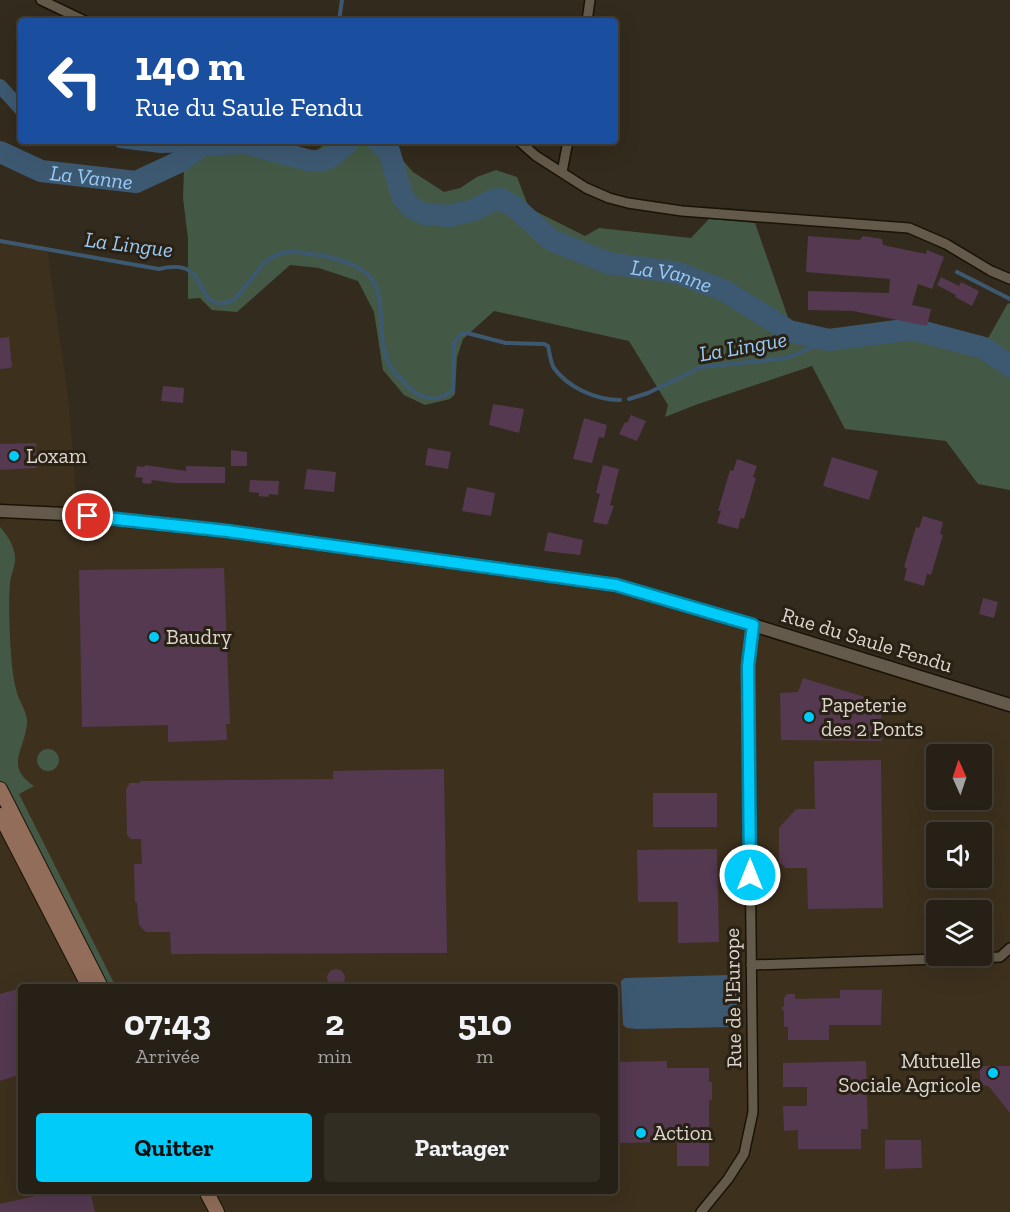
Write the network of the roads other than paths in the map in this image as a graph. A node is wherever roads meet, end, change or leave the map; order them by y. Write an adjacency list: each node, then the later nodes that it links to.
1 (41, 0): 3 (street)
2 (590, 0): 4 (street)
3 (79, 18)
4 (587, 18)
5 (522, 144): 7 (street)
6 (567, 144): 7 (street)
7 (562, 172): 8 (street)
8 (1010, 279)
9 (0, 511): 10 (street, Rue du Saule Fendu)
10 (753, 625): 11 (street, Rue du Saule Fendu); 15 (street, Rue de l'Europe)
11 (1010, 705)
12 (0, 789): 17 (main road)
13 (0, 815): 16 (main road)
14 (1010, 948): 15 (street)
15 (751, 965): 22 (street, Rue de l'Europe)
16 (87, 984)
17 (99, 984)
18 (197, 1194): 20 (main road)
19 (208, 1194): 21 (main road)
20 (206, 1212)
21 (217, 1212)
22 (701, 1212)

